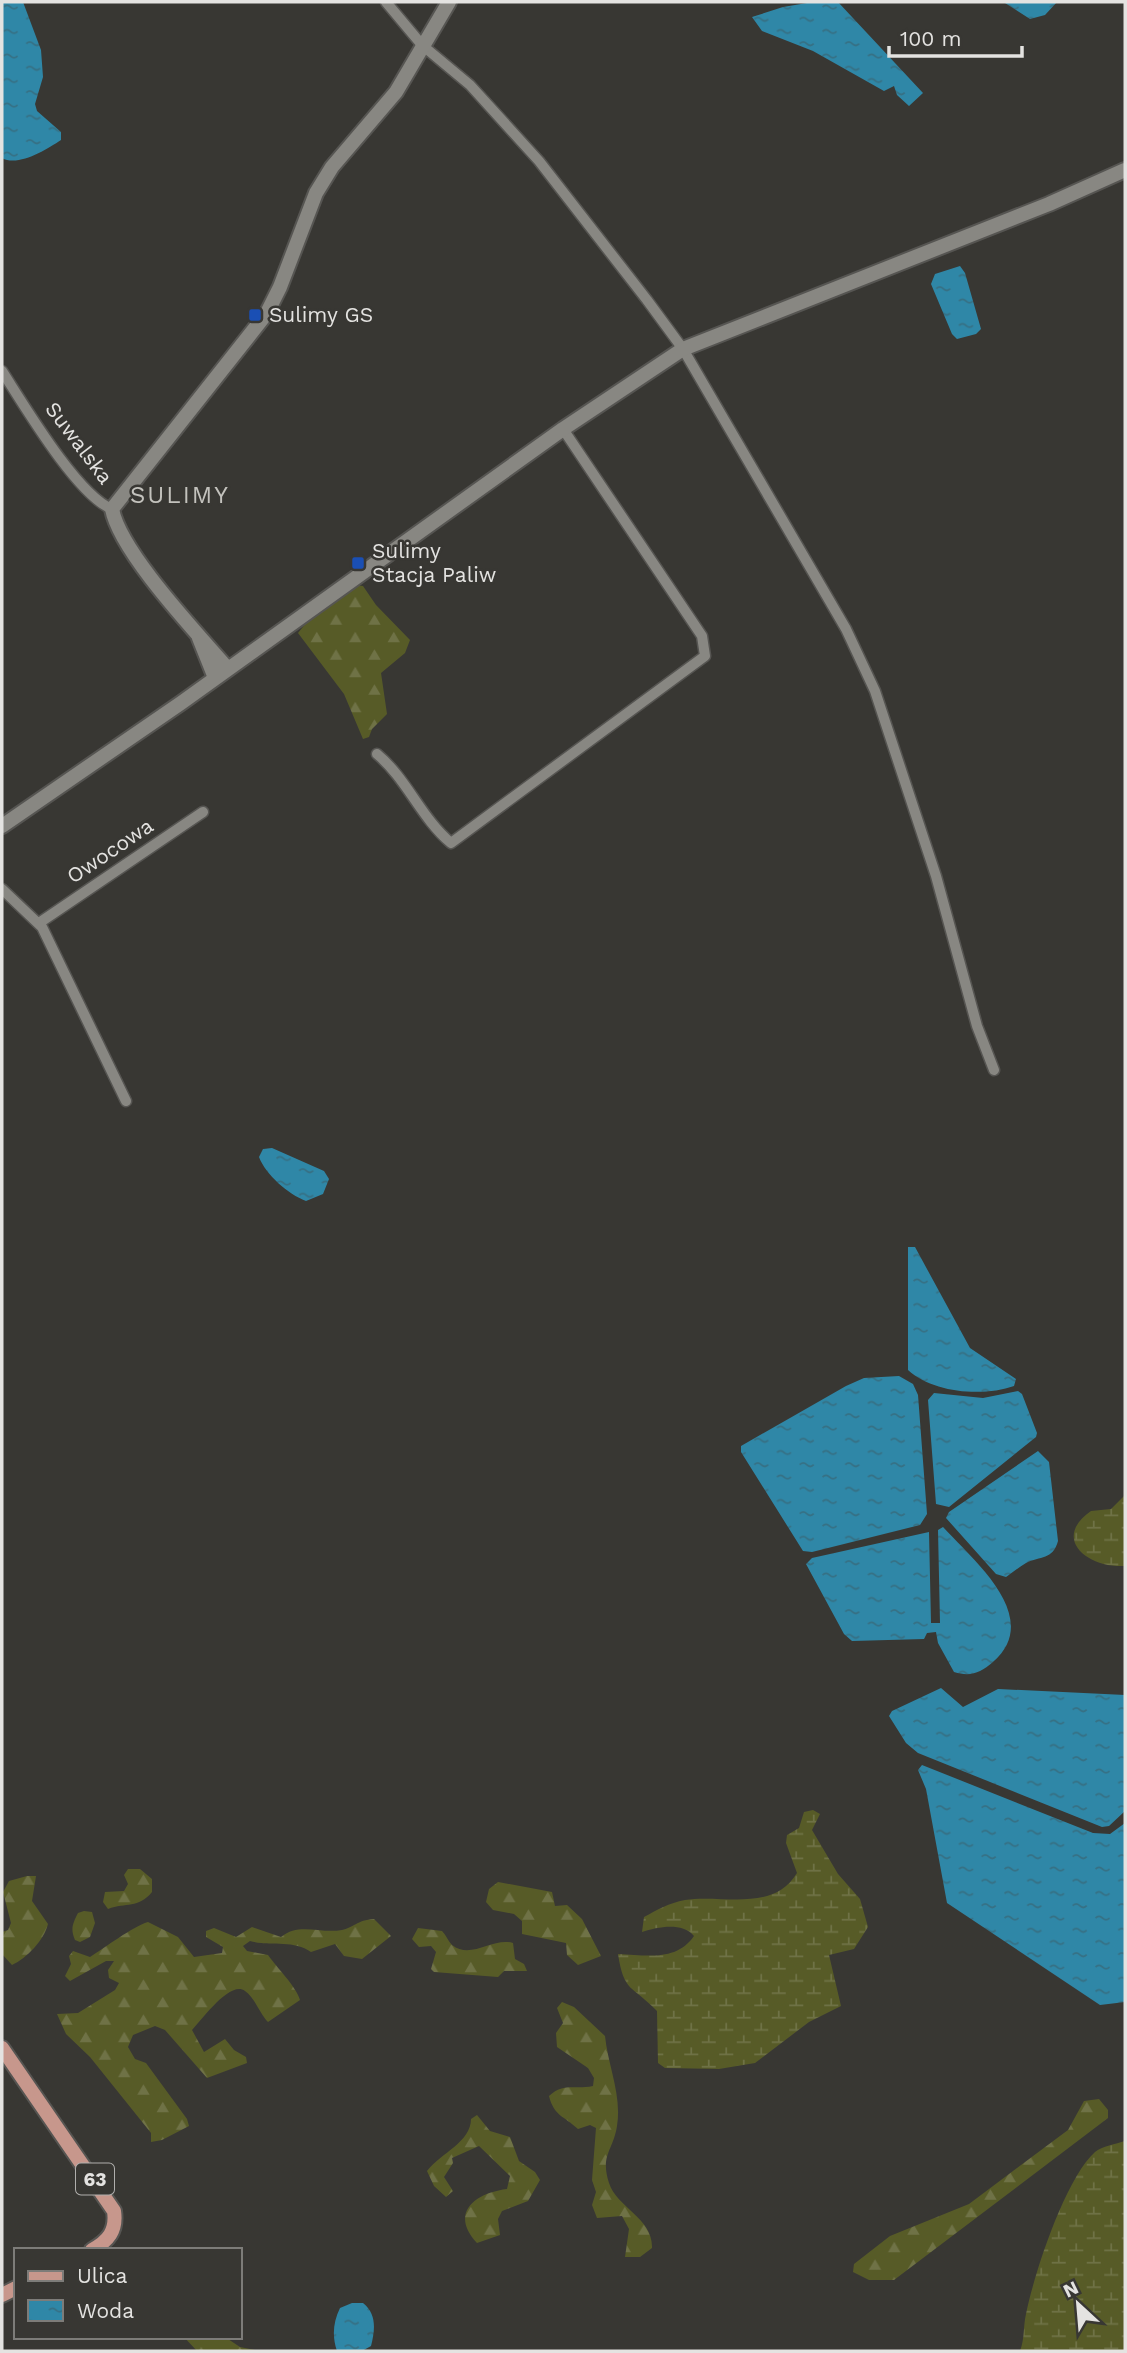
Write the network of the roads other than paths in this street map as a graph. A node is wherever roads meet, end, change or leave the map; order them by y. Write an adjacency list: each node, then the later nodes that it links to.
1 (386, 2): 3 (street)
2 (449, 2): 3 (street)
3 (422, 45): 5 (street); 8 (street)
4 (1125, 170): 5 (street)
5 (683, 349): 7 (street); 17 (street)
6 (2, 372): 8 (street, Suwalska)
7 (563, 429): 10 (street); 12 (street)
8 (112, 509): 9 (street, Suwalska)
9 (199, 636): 10 (street, Suwalska); 11 (street, Suwalska)
10 (228, 668): 11 (street)
11 (215, 678): 14 (street)
12 (377, 754)
13 (203, 812): 16 (street, Owocowa)
14 (2, 826)
15 (2, 888): 16 (street)
16 (39, 923): 18 (street)
17 (994, 1070)
18 (126, 1101)
19 (2, 2048): 20 (main road, 63)
20 (95, 2248)

